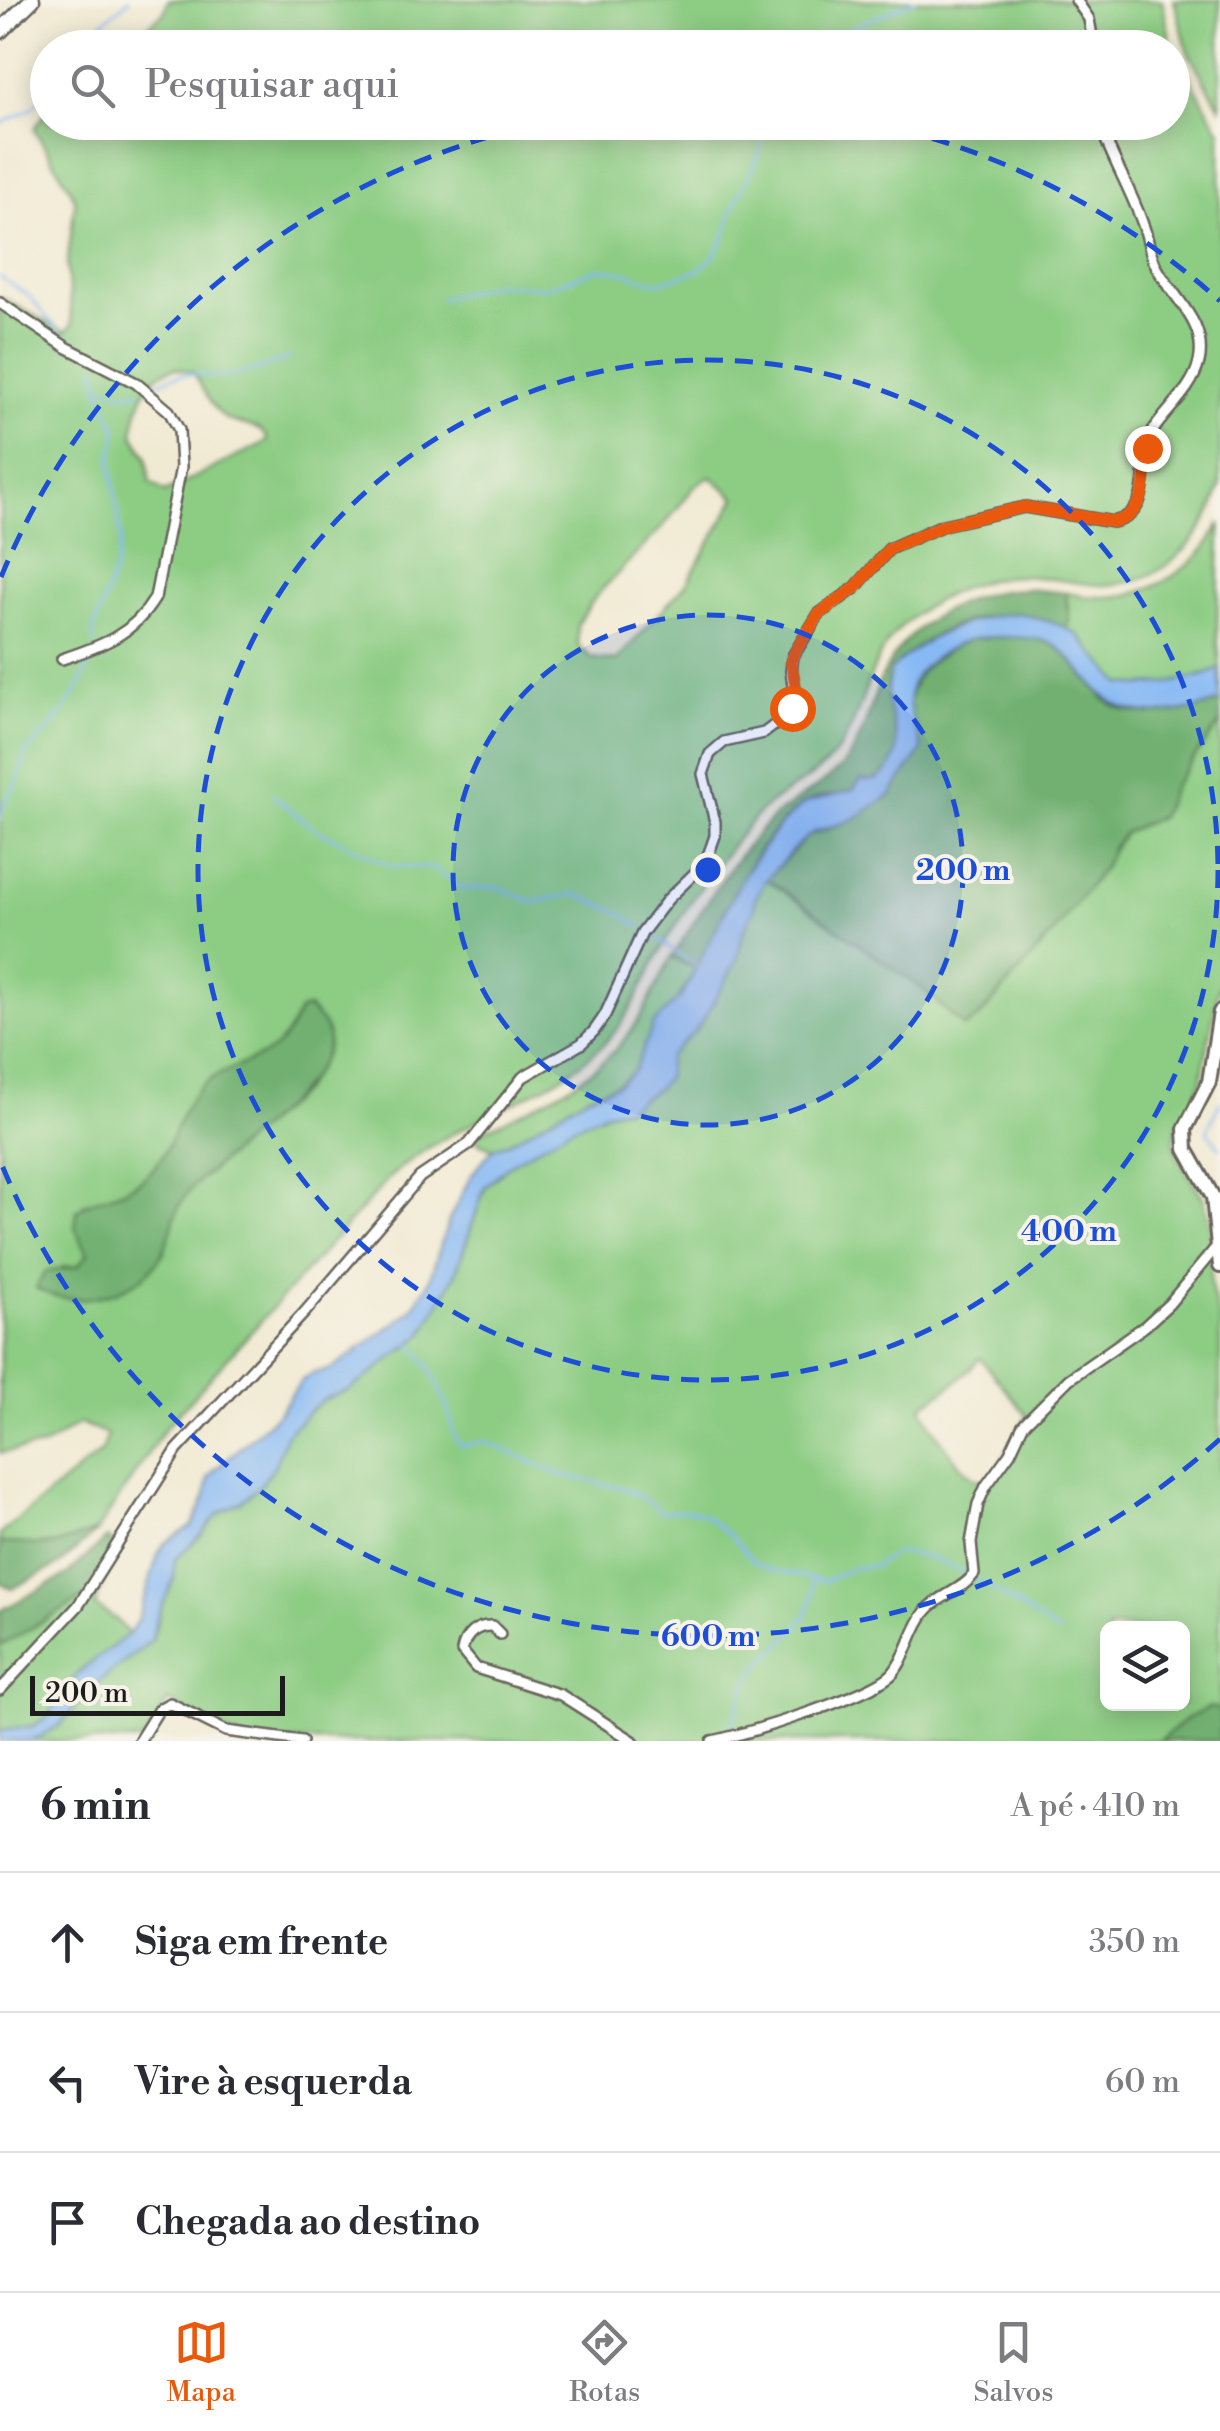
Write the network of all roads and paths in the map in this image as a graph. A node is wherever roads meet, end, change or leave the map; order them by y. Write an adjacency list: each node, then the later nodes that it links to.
1 (32, 0): 4 (main road)
2 (1076, 0): 3 (street)
3 (1091, 30)
4 (0, 31)
5 (1108, 140): 13 (street)
6 (0, 303): 7 (street)
7 (62, 660)
8 (1220, 1012): 9 (main road)
9 (1219, 1235): 10 (main road)
10 (1219, 1244): 11 (main road); 14 (street)
11 (1220, 1266)
12 (500, 1634): 17 (street)
13 (0, 1690)
14 (740, 1738): 18 (street)
15 (139, 1741): 16 (street)
16 (302, 1741)
17 (634, 1741)
18 (712, 1741)

